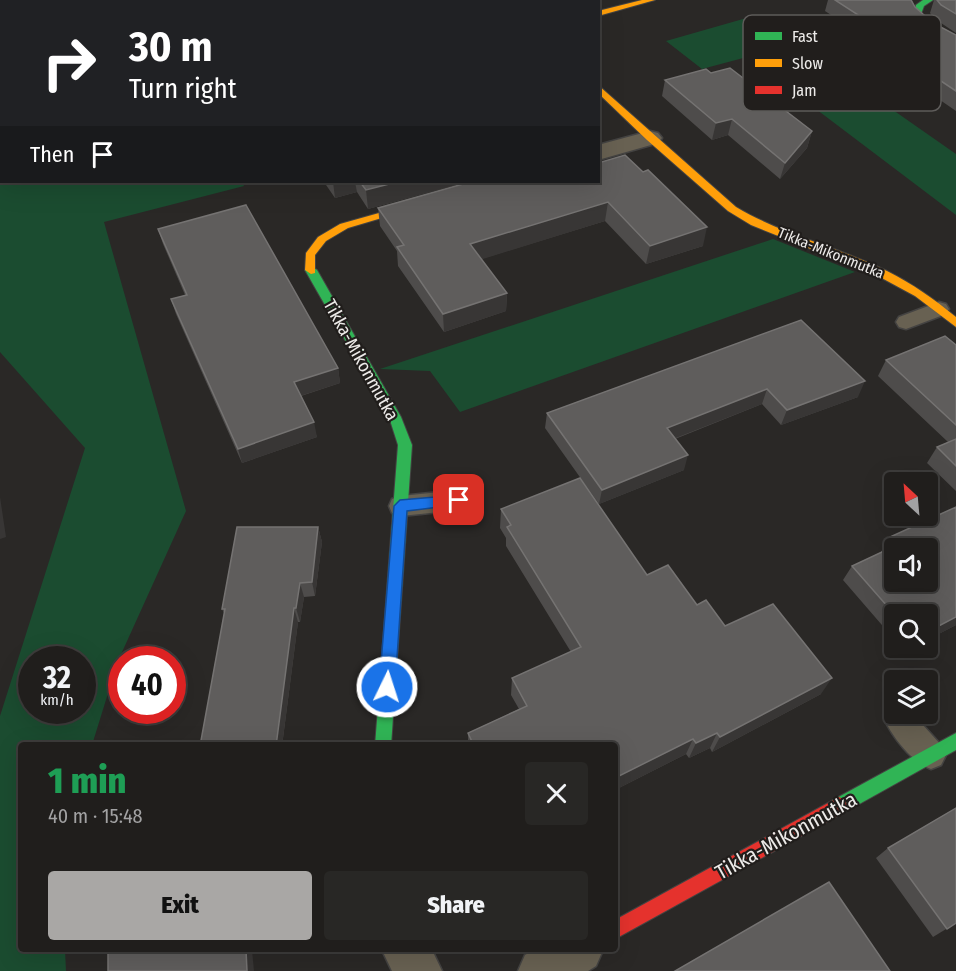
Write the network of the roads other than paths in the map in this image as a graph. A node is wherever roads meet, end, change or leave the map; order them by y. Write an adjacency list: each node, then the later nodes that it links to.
1 (651, 0): 3 (street)
2 (929, 0): 4 (street)
3 (600, 13)
4 (918, 15)
5 (941, 33): 6 (street)
6 (956, 42)
7 (600, 90): 8 (street, Tikka-Mikonmutka)
8 (650, 138): 9 (street); 11 (street, Tikka-Mikonmutka)
9 (600, 152)
10 (494, 183): 15 (street, Tikka-Mikonmutka)
11 (939, 309): 12 (lane); 13 (street, Tikka-Mikonmutka)
12 (906, 322)
13 (956, 323)
14 (459, 500): 15 (lane)
15 (400, 506): 18 (street, Tikka-Mikonmutka)
16 (903, 724): 19 (lane)
17 (956, 741): 19 (street, Tikka-Mikonmutka)
18 (383, 742)
19 (931, 755): 20 (street, Tikka-Mikonmutka)
20 (618, 928)
21 (406, 952): 23 (street)
22 (576, 952): 24 (street)
23 (419, 971)
24 (541, 971)

